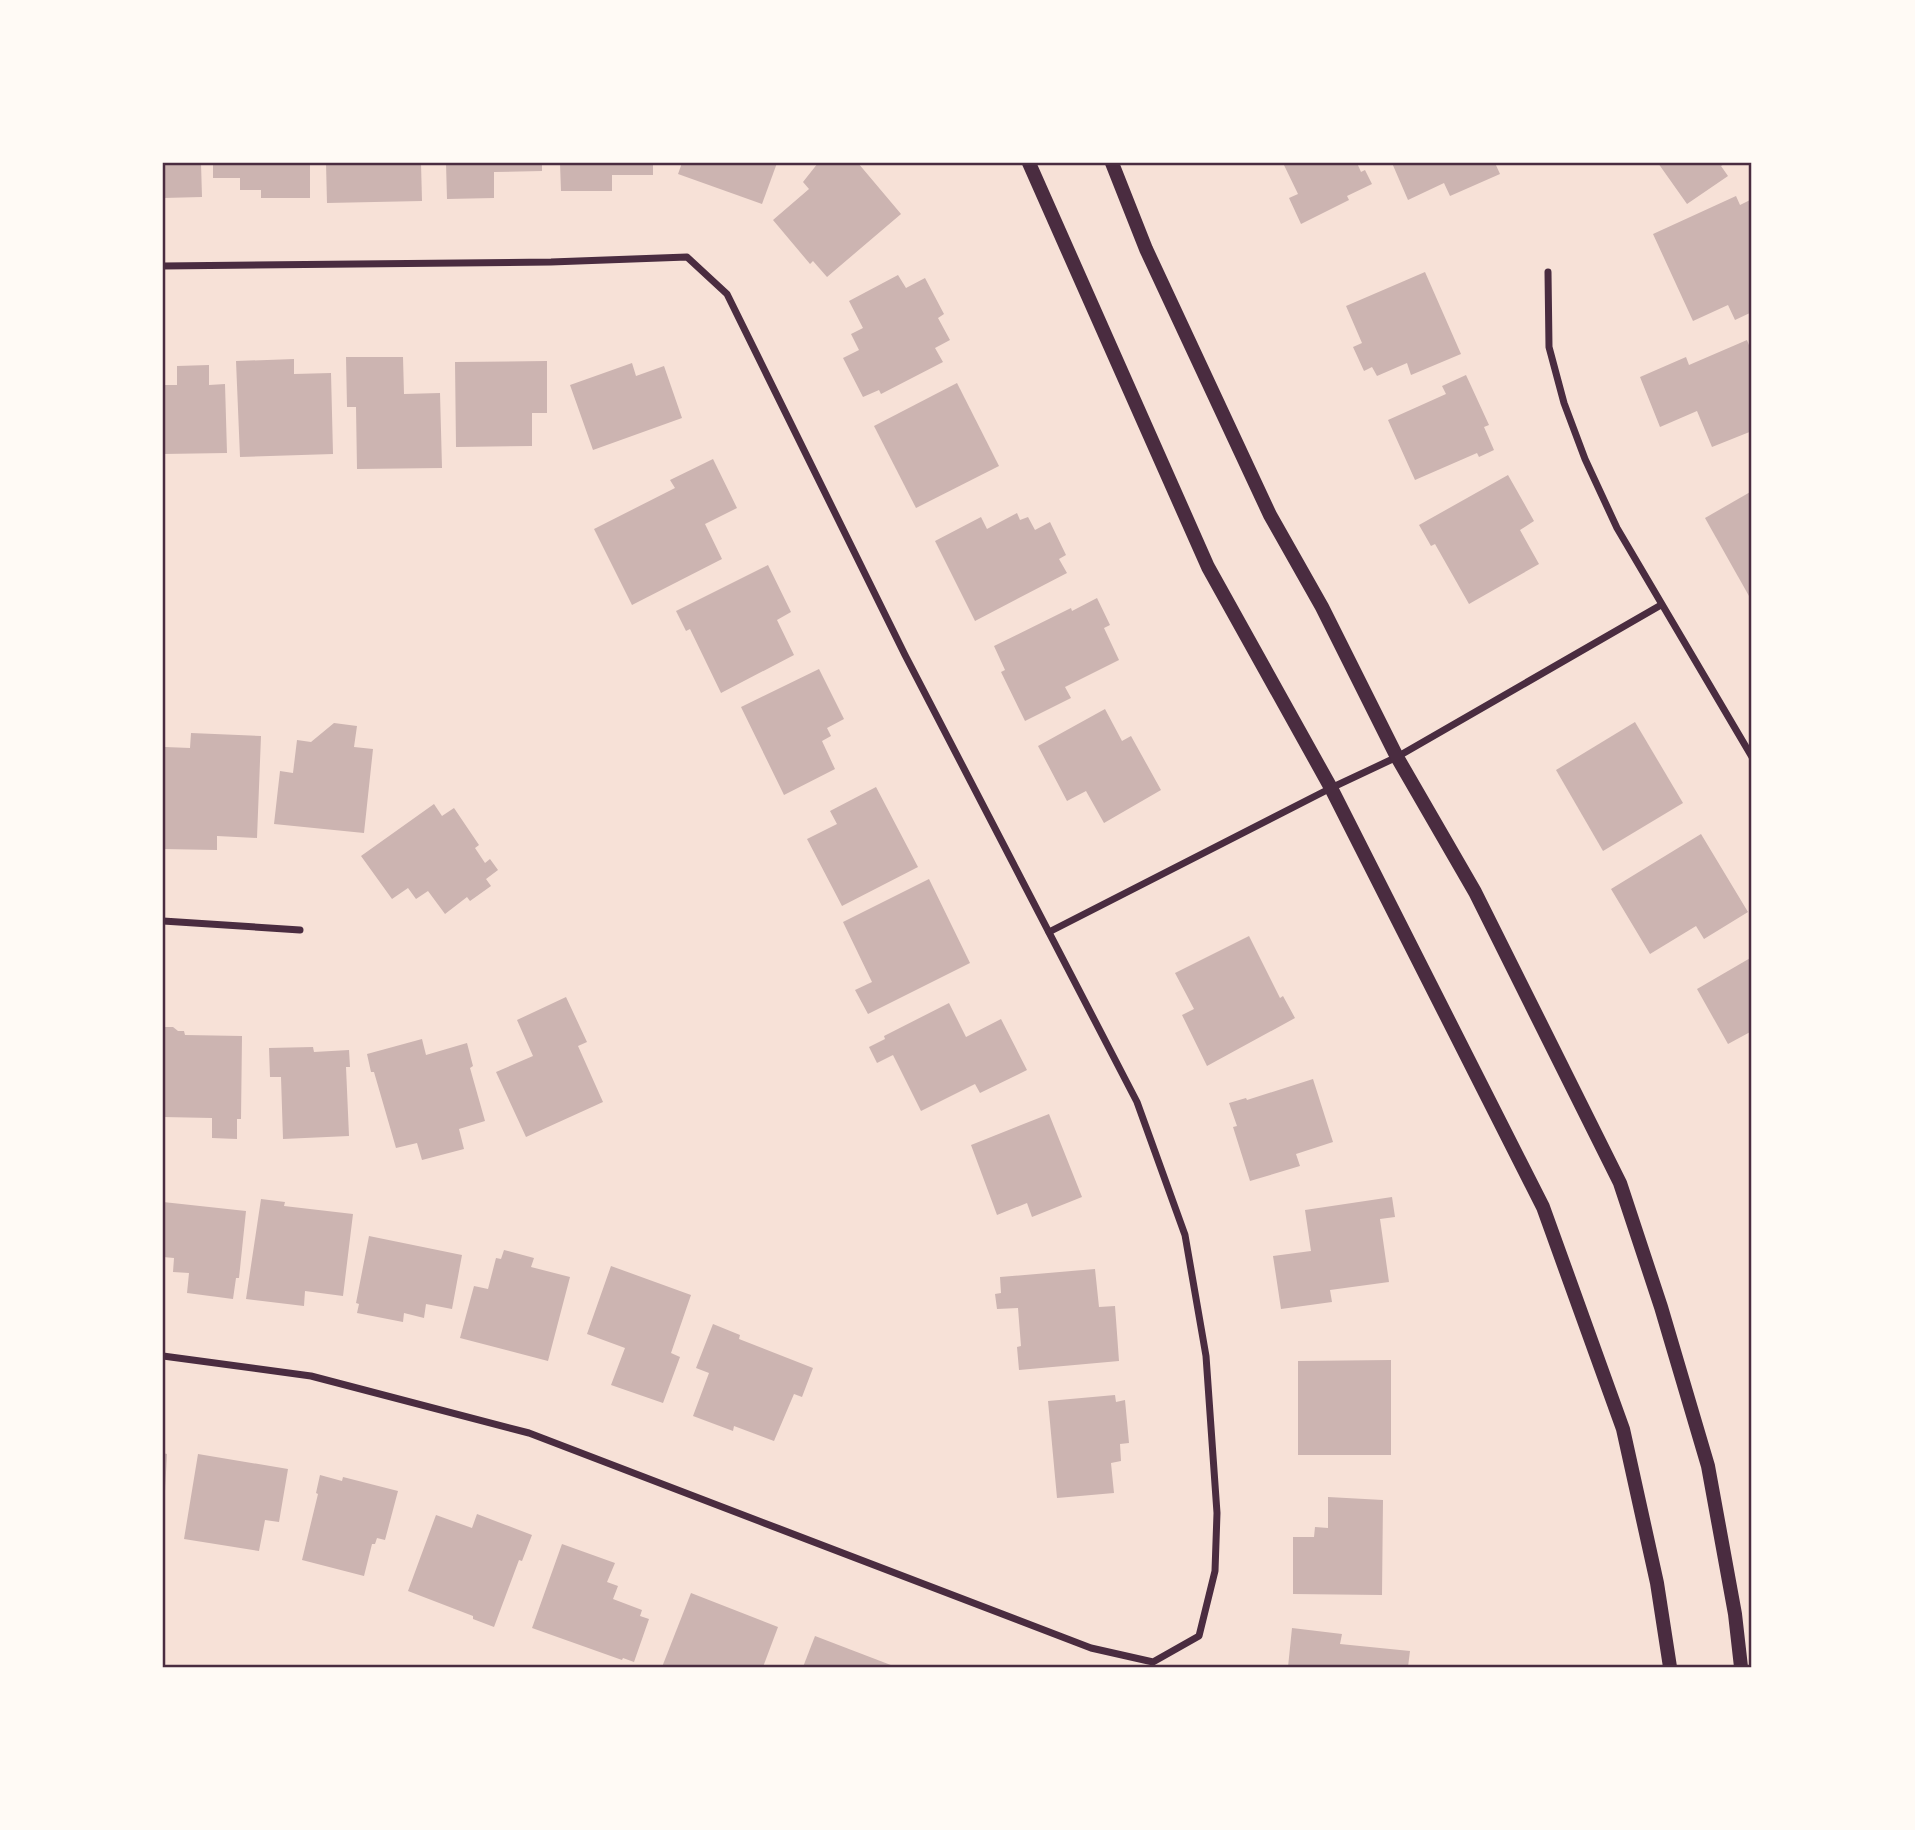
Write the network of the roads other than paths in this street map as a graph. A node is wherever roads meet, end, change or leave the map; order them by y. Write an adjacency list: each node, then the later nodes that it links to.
1 (1030, 163): 8 (main road)
2 (1112, 163): 6 (main road)
3 (163, 266): 11 (street)
4 (1548, 272): 5 (street)
5 (1661, 605): 6 (street); 7 (street)
6 (1397, 757): 8 (street); 14 (main road)
7 (1752, 757)
8 (1331, 788): 11 (street); 13 (main road)
9 (163, 921): 10 (street)
10 (300, 930)
11 (1049, 932): 12 (street)
12 (163, 1356)
13 (1670, 1667)
14 (1741, 1667)

